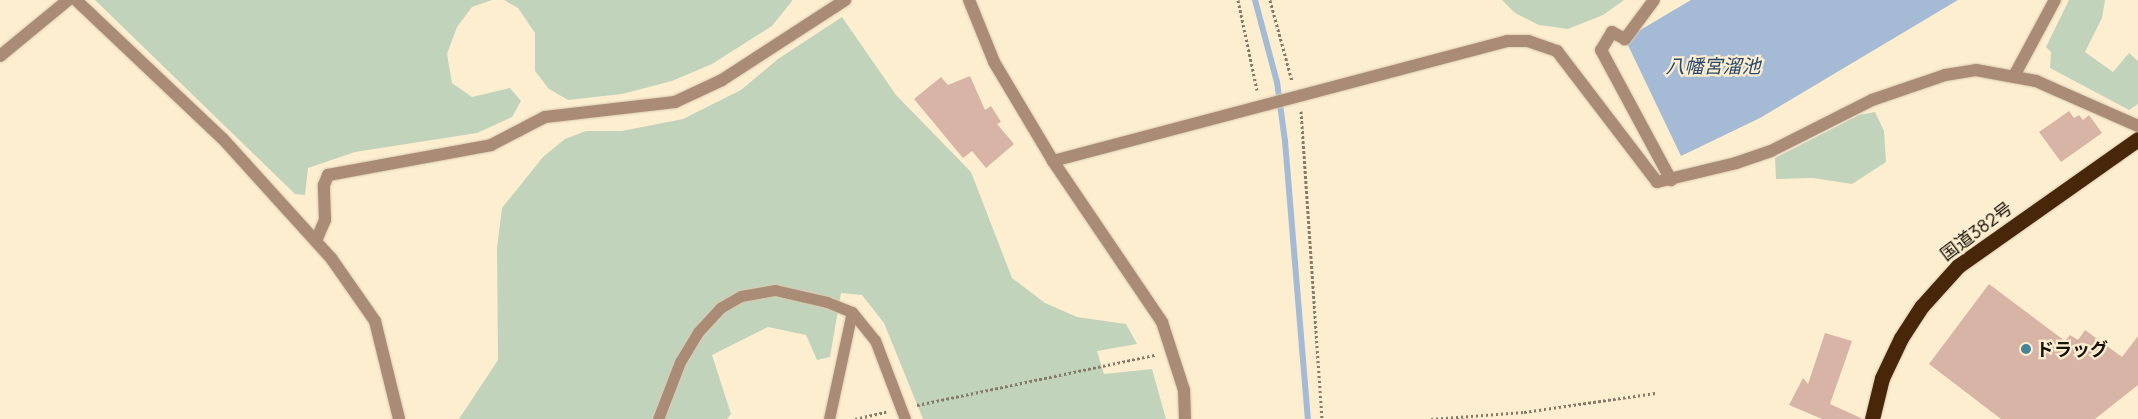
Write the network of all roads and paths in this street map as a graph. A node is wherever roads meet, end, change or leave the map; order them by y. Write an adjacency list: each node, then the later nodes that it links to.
1 (68, 0): 9 (street)
2 (76, 0): 17 (street)
3 (845, 0): 17 (street)
4 (969, 0): 15 (street)
5 (1238, 0): 12 (path)
6 (1270, 0): 11 (path)
7 (1654, 0): 16 (street)
8 (2055, 0): 10 (street)
9 (0, 56)
10 (2014, 76): 13 (street); 16 (street)
11 (1294, 98): 12 (street); 16 (street); 27 (path)
12 (1264, 104): 15 (street)
13 (2138, 126)
14 (2138, 139): 29 (highway, 国道382号)
15 (1053, 161): 19 (street)
16 (1671, 180)
17 (316, 241): 22 (street)
18 (852, 312): 21 (lane); 23 (lane); 24 (lane)
19 (1174, 351): 21 (path); 26 (street)
20 (1656, 392): 28 (path)
21 (903, 414): 25 (path)
22 (400, 419)
23 (658, 419)
24 (829, 419)
25 (855, 419)
26 (1185, 419)
27 (1322, 419)
28 (1431, 419)
29 (1872, 419)

